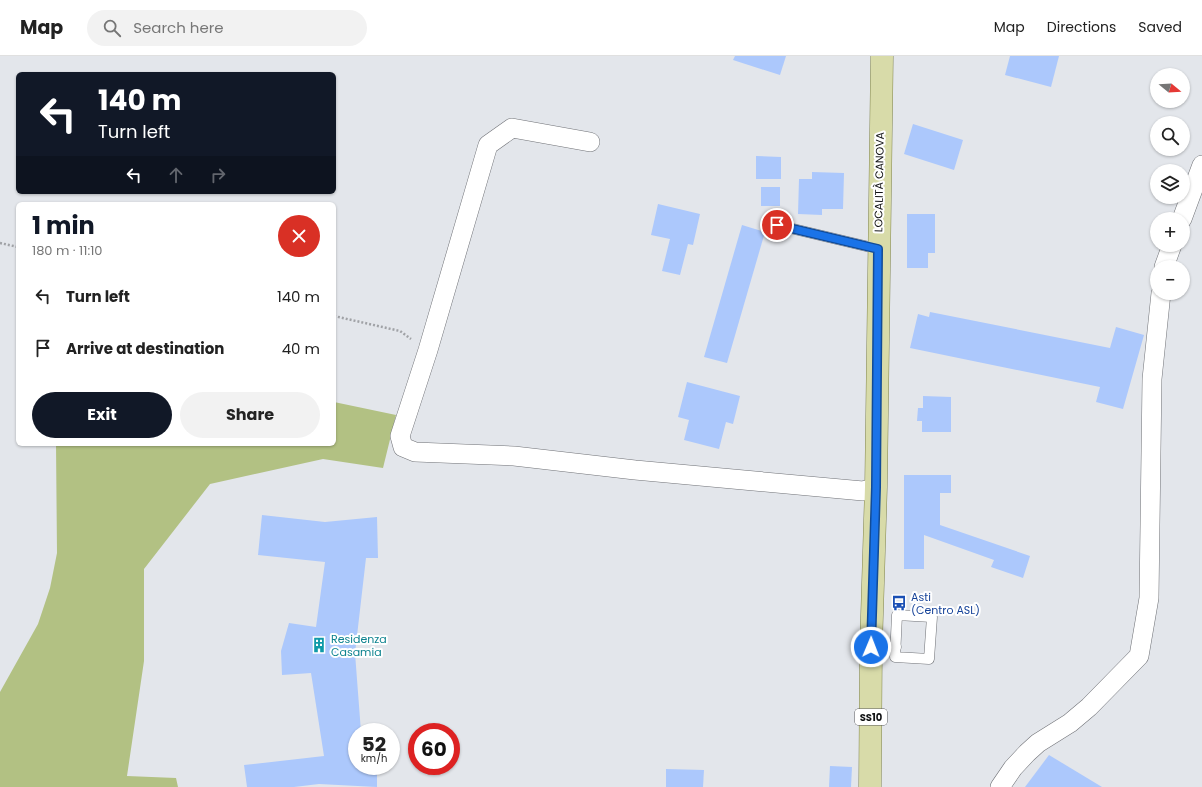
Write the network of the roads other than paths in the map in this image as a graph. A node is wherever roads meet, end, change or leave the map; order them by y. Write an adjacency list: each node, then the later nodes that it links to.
1 (882, 56): 6 (main road, LOCALITÀ CANOVA / SS10)
2 (590, 142): 8 (street)
3 (1202, 165): 4 (street)
4 (1185, 212)
5 (777, 225): 6 (lane)
6 (878, 249): 8 (main road, LOCALITÀ CANOVA / SS10)
7 (1160, 300): 12 (street)
8 (876, 487): 9 (main road, LOCALITÀ CANOVA / SS10)
9 (871, 647): 10 (lane); 11 (main road, LOCALITÀ CANOVA / SS10)
10 (896, 647): 10 (lane)
11 (870, 787)
12 (1000, 787)

